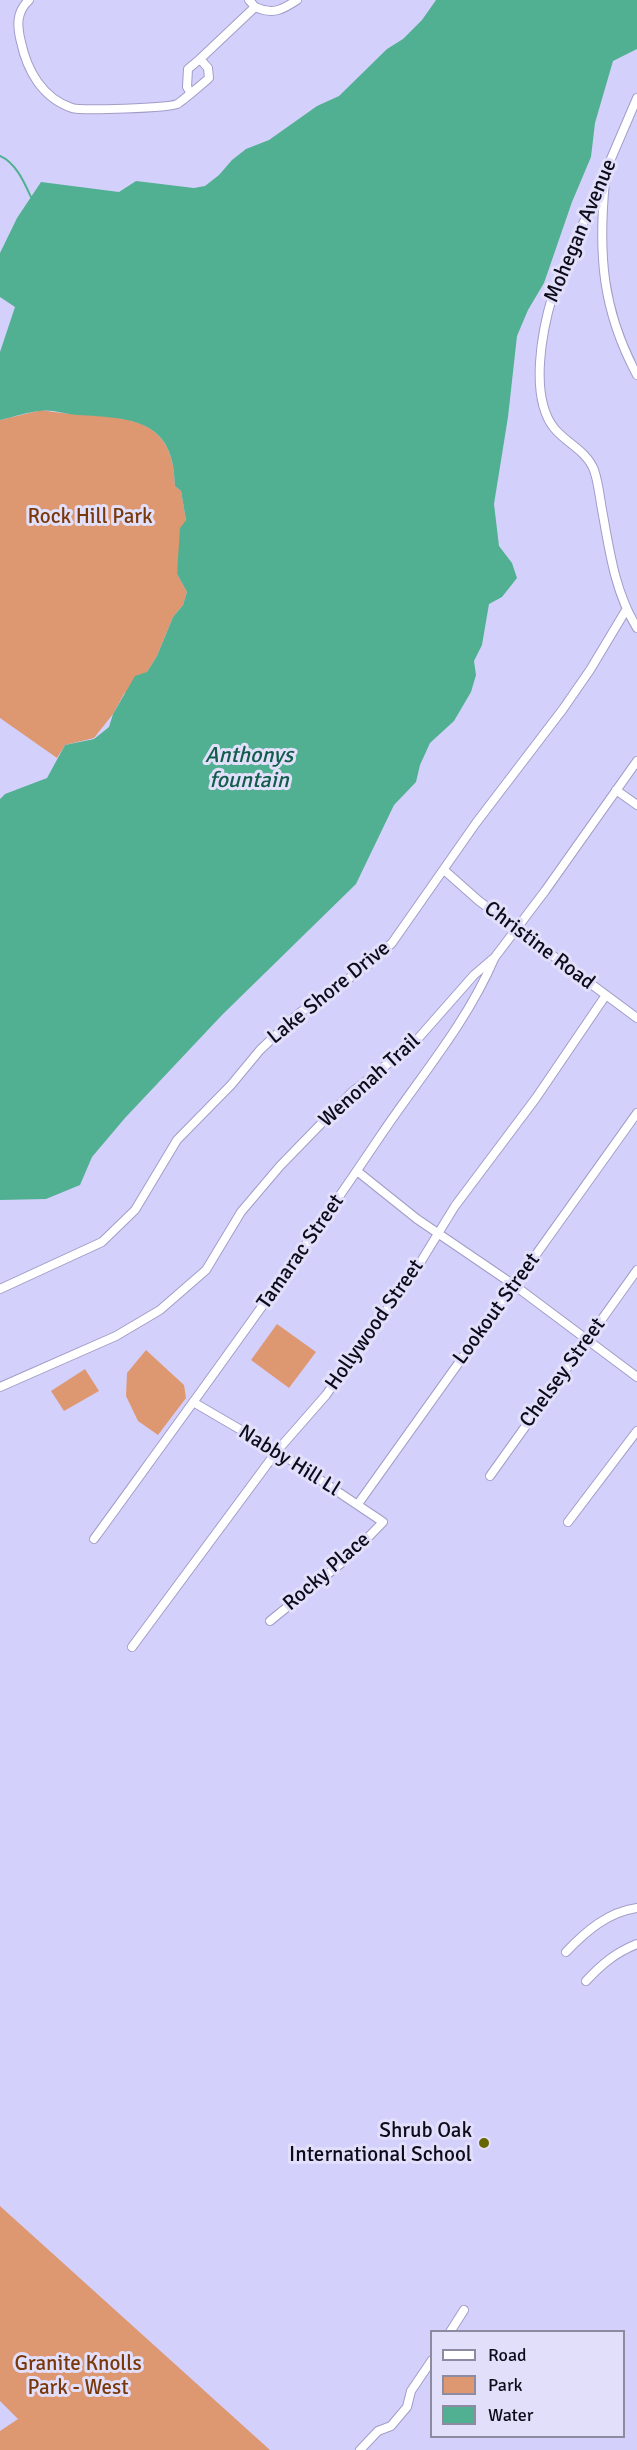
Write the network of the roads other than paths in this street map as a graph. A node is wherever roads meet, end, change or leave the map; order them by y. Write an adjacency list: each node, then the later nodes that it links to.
1 (29, 0): 5 (street)
2 (297, 0): 3 (street)
3 (252, 4): 4 (street)
4 (200, 59): 5 (street); 5 (street)
5 (190, 92)
6 (637, 98): 7 (street, Mohegan Avenue)
7 (605, 174): 8 (street); 9 (street, Mohegan Avenue)
8 (637, 375)
9 (626, 610): 10 (street, Mohegan Avenue); 14 (street, Lake Shore Drive)
10 (636, 623)
11 (637, 761): 12 (street, Wenonah Trail)
12 (616, 790): 13 (street); 15 (street, Wenonah Trail)
13 (637, 805)
14 (444, 870): 15 (street, Christine Road); 24 (street, Lake Shore Drive)
15 (516, 928): 16 (street, Wenonah Trail); 17 (street, Christine Road)
16 (495, 957): 20 (street, Tamarac Street); 27 (street, Wenonah Trail)
17 (606, 995): 18 (street, Christine Road); 21 (street, Hollywood Street)
18 (637, 1018)
19 (637, 1113): 23 (street, Lookout Street)
20 (357, 1171): 21 (street); 28 (street, Tamarac Street)
21 (438, 1234): 23 (street); 30 (street, Hollywood Street)
22 (637, 1270): 25 (street, Chelsey Street)
23 (514, 1285): 25 (street); 32 (street, Lookout Street)
24 (0, 1289)
25 (587, 1341): 26 (street); 31 (street, Chelsey Street)
26 (637, 1377)
27 (0, 1388)
28 (193, 1402): 30 (street, Nabby Hill Ll); 35 (street, Tamarac Street)
29 (637, 1431): 33 (street)
30 (277, 1451): 32 (street, Nabby Hill Ll); 37 (street, Hollywood Street)
31 (489, 1476)
32 (358, 1504): 34 (street, Nabby Hill Ll)
33 (568, 1521)
34 (383, 1522): 36 (street, Rocky Place)
35 (94, 1539)
36 (270, 1621)
37 (132, 1647)
38 (637, 1908): 40 (street)
39 (637, 1944): 41 (street)
40 (566, 1952)
41 (585, 1981)
42 (464, 2310): 43 (street)
43 (451, 2330)
44 (430, 2363): 45 (street)
45 (360, 2450)

